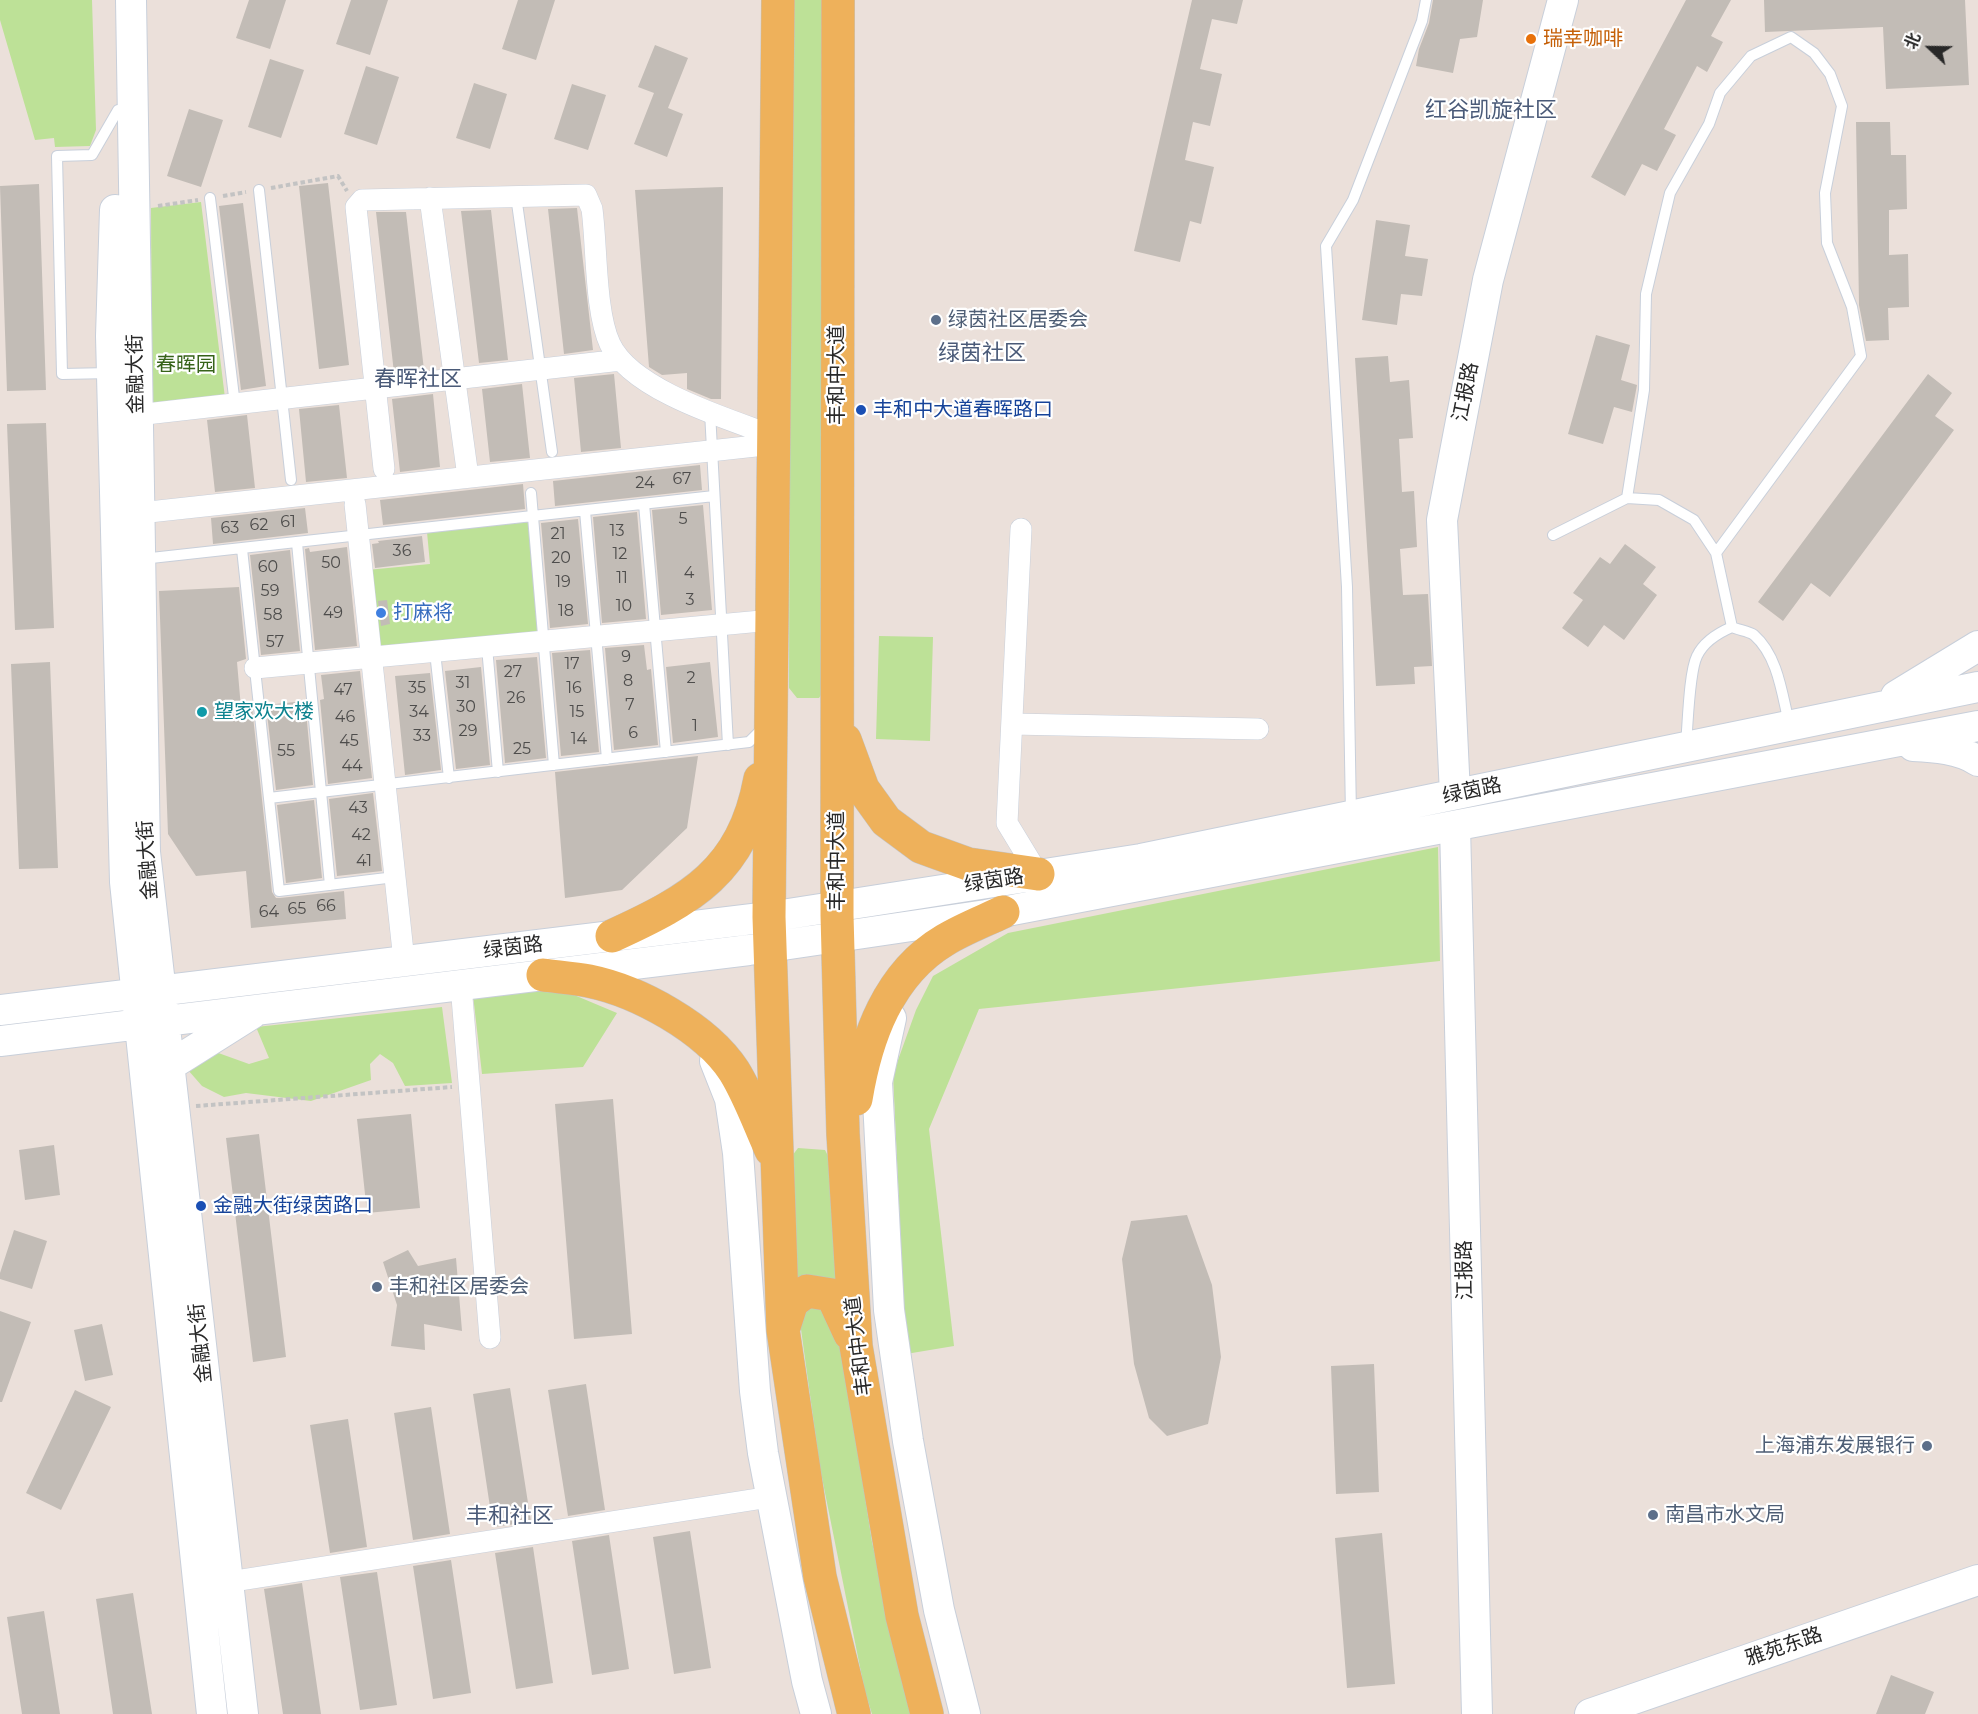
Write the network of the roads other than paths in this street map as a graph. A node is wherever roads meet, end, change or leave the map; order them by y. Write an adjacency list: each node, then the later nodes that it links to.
1 (113, 0): 7 (main road, 金融大街)
2 (131, 0): 20 (main road, 金融大街)
3 (778, 0): 21 (main road)
4 (838, 0): 56 (main road, 丰和中大道)
5 (1426, 0): 75 (lane)
6 (1563, 0): 73 (main road, 江报路)
7 (118, 110): 14 (main road, 金融大街); 14 (lane)
8 (260, 189): 17 (lane)
9 (516, 196): 11 (street); 12 (street); 13 (lane)
10 (210, 198): 18 (lane)
11 (430, 198): 15 (street); 16 (street)
12 (621, 360): 13 (street); 19 (street)
13 (540, 370): 15 (street); 23 (lane)
14 (112, 372): 88 (main road, 金融大街)
15 (455, 379): 16 (street); 25 (street)
16 (377, 389): 17 (street); 24 (street)
17 (283, 400): 18 (street); 26 (lane)
18 (235, 405): 20 (street)
19 (710, 412): 21 (street); 22 (lane)
20 (137, 415): 30 (main road, 金融大街)
21 (774, 440): 22 (street); 42 (main road)
22 (712, 451): 25 (street); 28 (lane)
23 (552, 452)
24 (384, 470)
25 (468, 477): 30 (street)
26 (291, 480)
27 (531, 493): 34 (lane)
28 (714, 496): 32 (lane); 43 (lane)
29 (1627, 498): 36 (lane); 40 (lane); 40 (lane)
30 (139, 504): 41 (main road, 金融大街)
31 (355, 504): 37 (street)
32 (644, 504): 33 (lane); 45 (lane)
33 (585, 511): 34 (lane); 46 (lane)
34 (533, 516): 37 (lane); 47 (lane)
35 (1022, 529): 58 (street)
36 (1553, 535)
37 (358, 536): 38 (lane); 51 (street)
38 (297, 543): 39 (lane); 52 (lane)
39 (242, 549): 41 (lane); 53 (lane)
40 (1716, 553): 44 (lane)
41 (140, 559): 88 (main road, 金融大街)
42 (772, 620): 43 (street); 57 (main road)
43 (721, 625): 45 (street); 63 (lane)
44 (1732, 627): 59 (lane); 64 (lane)
45 (656, 631): 46 (street); 65 (lane)
46 (596, 636): 47 (street); 66 (lane)
47 (542, 642): 49 (street); 68 (lane)
48 (1978, 646): 55 (main road)
49 (487, 647): 50 (street); 69 (lane)
50 (435, 652): 51 (street); 70 (lane)
51 (371, 658): 52 (street); 71 (street)
52 (309, 664): 53 (street); 72 (lane)
53 (255, 668): 74 (lane)
54 (1978, 687): 55 (main road, 绿茵路)
55 (1876, 708): 59 (main road, 绿茵路)
56 (837, 719): 77 (main road); 81 (main road, 丰和中大道)
57 (771, 721): 63 (lane); 82 (main road); 83 (main road)
58 (1012, 724): 61 (street); 77 (street)
59 (1790, 725): 64 (main road, 绿茵路)
60 (1978, 726): 62 (main road, 绿茵路)
61 (1258, 729)
62 (1883, 744): 67 (main road); 76 (main road, 绿茵路)
63 (728, 745): 65 (lane)
64 (1685, 747): 73 (main road, 绿茵路)
65 (666, 752): 66 (lane)
66 (607, 759): 68 (lane)
67 (1978, 761)
68 (554, 765): 69 (lane)
69 (498, 772): 70 (lane)
70 (449, 778): 71 (lane)
71 (386, 786): 72 (lane); 78 (street)
72 (321, 792): 74 (lane); 79 (lane)
73 (1455, 794): 75 (main road, 绿茵路)
74 (268, 798): 79 (lane)
75 (1351, 815): 77 (main road, 绿茵路)
76 (1455, 826): 80 (main road, 绿茵路); 109 (main road, 江报路)
77 (1038, 874): 81 (main road, 绿茵路)
78 (395, 877): 79 (lane); 84 (street)
79 (330, 885)
80 (1003, 912): 81 (main road, 绿茵路); 87 (main road)
81 (837, 922): 82 (main road, 绿茵路); 95 (main road, 丰和中大道)
82 (770, 932): 83 (main road, 绿茵路); 85 (main road, 绿茵路); 96 (main road)
83 (612, 936): 84 (main road, 绿茵路)
84 (404, 961): 88 (main road, 绿茵路)
85 (543, 975): 86 (main road, 绿茵路); 92 (main road)
86 (461, 985): 90 (main road, 绿茵路); 98 (street)
87 (898, 985): 95 (main road); 108 (main road)
88 (149, 992): 89 (main road, 绿茵路); 91 (main road, 金融大街)
89 (0, 1010)
90 (259, 1010): 91 (main road, 绿茵路); 94 (main road)
91 (152, 1022): 93 (main road, 绿茵路); 94 (main road, 金融大街)
92 (706, 1038): 96 (main road); 100 (main road)
93 (0, 1043): 94 (main road)
94 (157, 1065): 102 (main road, 金融大街); 103 (main road, 金融大街)
95 (845, 1163): 99 (main road, 丰和中大道)
96 (778, 1166): 97 (main road)
97 (783, 1330): 99 (main road); 106 (main road)
98 (490, 1338)
99 (856, 1346): 107 (main road, 丰和中大道)
100 (770, 1497): 102 (street); 105 (main road)
101 (1978, 1580): 110 (main road, 雅苑东路)
102 (228, 1582): 104 (main road, 金融大街)
103 (212, 1714)
104 (243, 1714)
105 (816, 1714)
106 (854, 1714)
107 (927, 1714)
108 (966, 1714)
109 (1477, 1714)
110 (1590, 1714)

